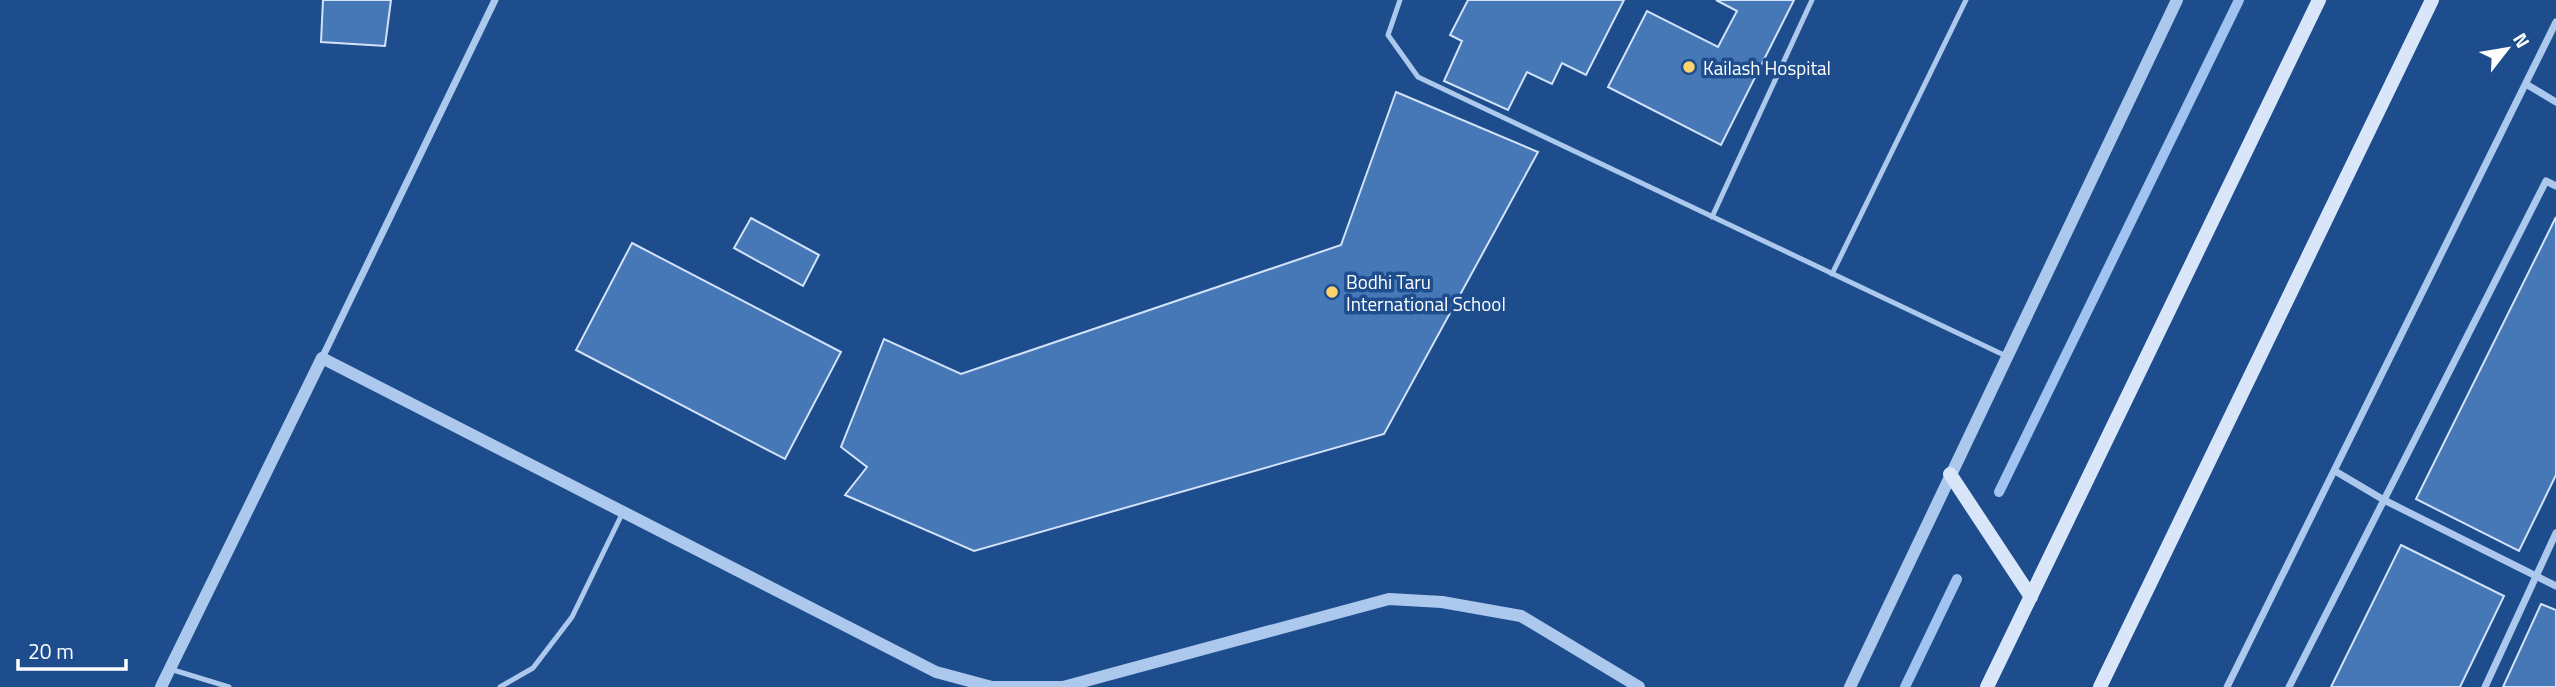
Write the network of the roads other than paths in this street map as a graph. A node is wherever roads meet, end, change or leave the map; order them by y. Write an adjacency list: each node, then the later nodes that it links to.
1 (495, 0): 15 (street)
2 (1400, 0): 12 (lane)
3 (1812, 0): 12 (lane)
4 (1966, 0): 13 (lane)
5 (2177, 0): 14 (street)
6 (2319, 0): 23 (main road)
7 (2432, 0): 31 (main road)
8 (2556, 22): 9 (street)
9 (2526, 84): 10 (street); 16 (street)
10 (2556, 102)
11 (2556, 186): 18 (street)
12 (1712, 217): 13 (lane)
13 (1832, 274): 14 (lane)
14 (2006, 356): 17 (street)
15 (322, 358): 19 (street); 24 (street)
16 (2334, 471): 18 (street); 32 (street)
17 (1950, 474): 23 (main road); 29 (street)
18 (2384, 500): 21 (street); 33 (street)
19 (623, 512): 27 (lane); 28 (street)
20 (2556, 533): 21 (street)
21 (2536, 576): 22 (street); 34 (street)
22 (2556, 586)
23 (2031, 597): 30 (main road)
24 (170, 669): 25 (street); 26 (lane)
25 (161, 687)
26 (229, 687)
27 (500, 687)
28 (1639, 687)
29 (1850, 687)
30 (1987, 687)
31 (2101, 687)
32 (2227, 687)
33 (2289, 687)
34 (2485, 687)

